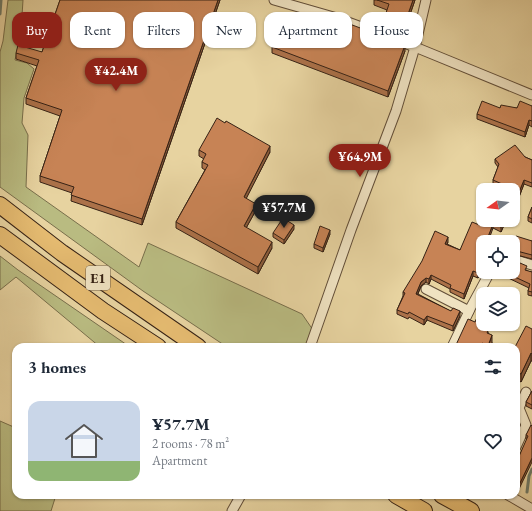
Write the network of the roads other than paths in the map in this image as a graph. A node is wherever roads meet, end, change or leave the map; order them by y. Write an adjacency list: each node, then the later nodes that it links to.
1 (274, 0): 4 (street)
2 (426, 0): 3 (street)
3 (423, 13)
4 (360, 27)
5 (415, 48): 6 (street); 16 (street)
6 (532, 95)
7 (0, 205): 15 (highway, E1)
8 (0, 236): 14 (highway, E1)
9 (520, 261): 10 (street)
10 (532, 265)
11 (486, 279): 13 (street)
12 (426, 289): 13 (street)
13 (468, 311): 17 (street)
14 (152, 343)
15 (192, 343)
16 (311, 343)
17 (454, 343)
18 (526, 392): 19 (street)
19 (520, 404)
20 (520, 412): 21 (street)
21 (520, 438)
22 (239, 499): 27 (street)
23 (403, 499): 28 (highway)
24 (449, 499): 29 (highway)
25 (515, 499): 26 (street)
26 (532, 509)
27 (232, 511)
28 (424, 511)
29 (471, 511)

